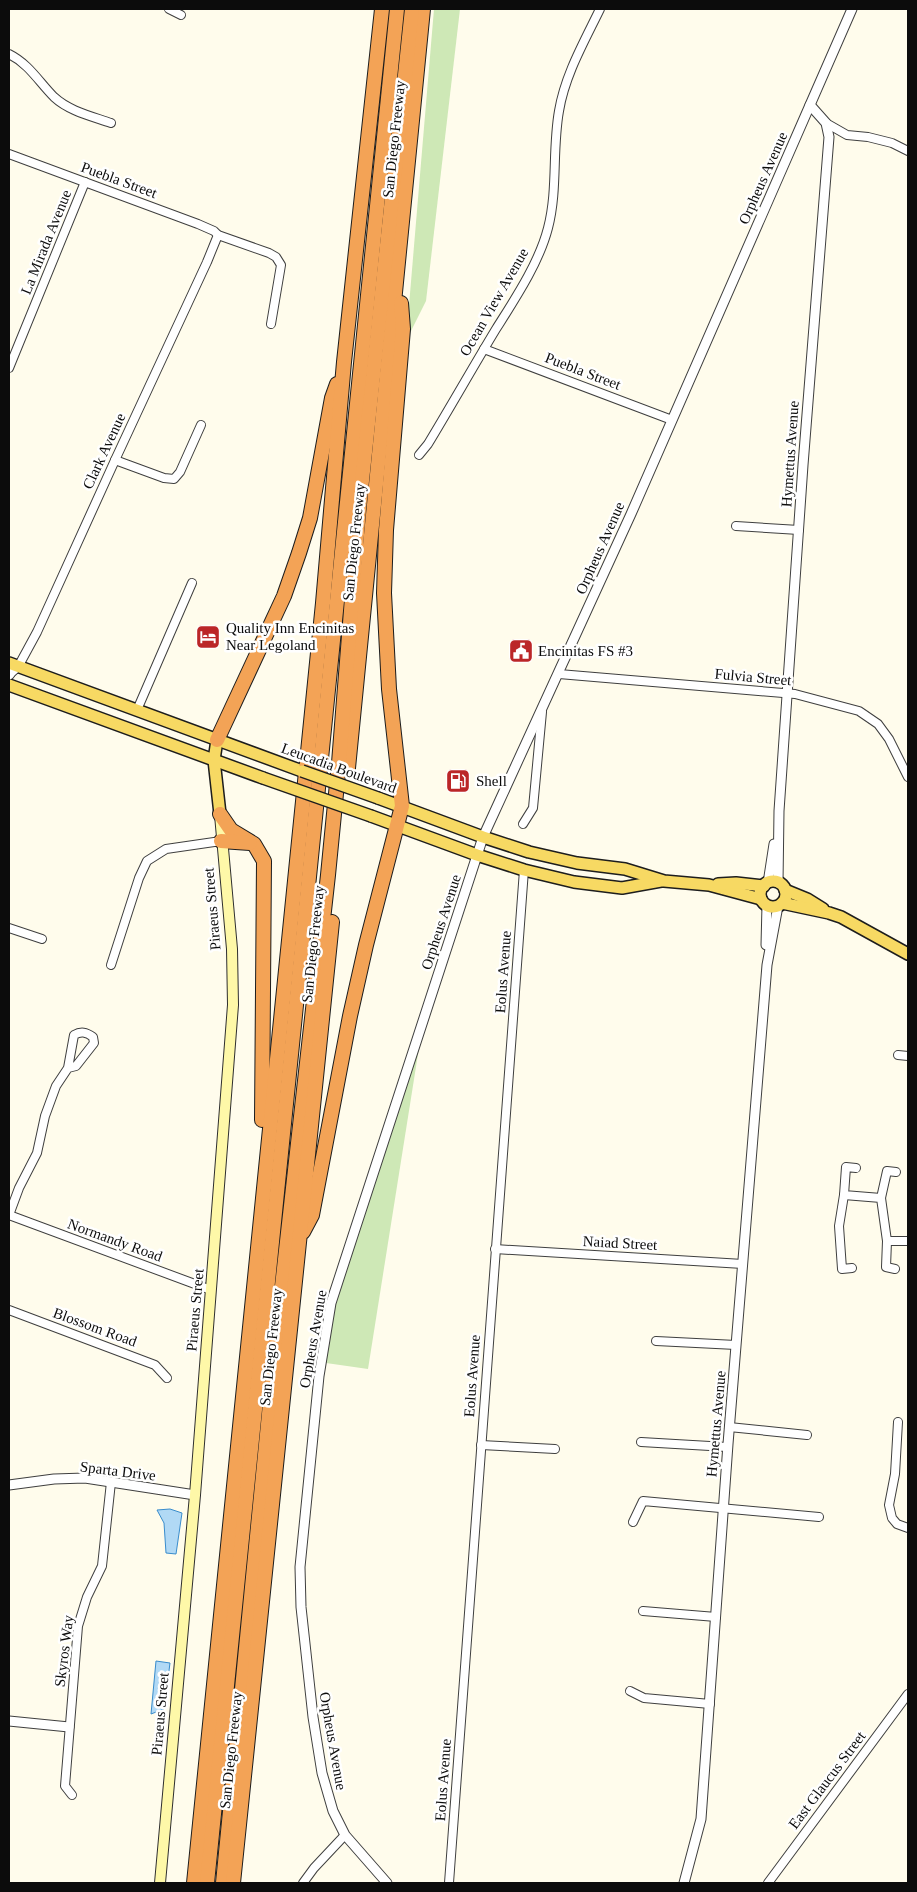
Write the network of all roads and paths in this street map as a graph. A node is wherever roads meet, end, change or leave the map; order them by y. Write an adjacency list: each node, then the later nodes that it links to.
1 (169, 9): 8 (street)
2 (382, 9): 20 (highway, San Diego Freeway)
3 (397, 9): 101 (highway)
4 (412, 9): 102 (highway)
5 (423, 9): 17 (highway, San Diego Freeway)
6 (600, 9): 19 (street, Ocean View Avenue)
7 (852, 9): 10 (street, Orpheus Avenue)
8 (181, 15)
9 (9, 54): 11 (street)
10 (810, 105): 12 (street); 22 (street, Orpheus Avenue)
11 (111, 123)
12 (826, 123): 13 (street); 27 (street, Hymettus Avenue)
13 (908, 151)
14 (9, 154): 15 (street, Puebla Street)
15 (85, 182): 16 (street, Puebla Street); 21 (street, La Mirada Avenue)
16 (218, 235): 18 (street, Puebla Street); 25 (street, Clark Avenue)
17 (398, 265): 37 (highway); 64 (highway, San Diego Freeway)
18 (272, 324)
19 (484, 349): 22 (street, Puebla Street); 24 (street, Ocean View Avenue)
20 (344, 362): 34 (highway); 62 (highway, San Diego Freeway)
21 (9, 368)
22 (672, 420): 30 (street, Orpheus Avenue)
23 (201, 425): 25 (street)
24 (419, 455)
25 (115, 460): 29 (street, Clark Avenue)
26 (736, 526): 27 (street)
27 (799, 530): 31 (street, Hymettus Avenue)
28 (192, 583): 32 (street)
29 (11, 673): 32 (main road, Leucadia Boulevard); 35 (main road, Leucadia Boulevard)
30 (559, 674): 31 (street, Fulvia Street); 33 (street, Orpheus Avenue)
31 (787, 694): 36 (street, Fulvia Street); 48 (street, Hymettus Avenue)
32 (137, 710): 34 (main road, Leucadia Boulevard)
33 (542, 710): 39 (street); 41 (street, Orpheus Avenue)
34 (217, 740): 35 (main road, Piraeus Street); 37 (main road, Leucadia Boulevard, bridge)
35 (214, 760): 38 (main road, Piraeus Street); 40 (main road, Leucadia Boulevard, bridge)
36 (908, 777)
37 (402, 806): 40 (highway); 41 (main road, Leucadia Boulevard)
38 (220, 814): 42 (main road, Piraeus Street); 43 (highway)
39 (523, 824)
40 (397, 825): 44 (main road, Leucadia Boulevard); 64 (highway)
41 (483, 837): 44 (street, Orpheus Avenue); 46 (main road, Leucadia Boulevard)
42 (221, 841): 43 (highway); 54 (street); 71 (main road, Piraeus Street)
43 (254, 844): 62 (highway)
44 (477, 855): 45 (main road, Leucadia Boulevard); 98 (street, Orpheus Avenue)
45 (524, 870): 46 (main road, Leucadia Boulevard); 67 (street, Eolus Avenue)
46 (664, 881): 47 (main road, Leucadia Boulevard)
47 (709, 885): 48 (main road, Leucadia Boulevard); 49 (main road, Leucadia Boulevard)
48 (774, 885): 49 (main road); 49 (main road); 50 (main road, Leucadia Boulevard)
49 (772, 903): 50 (main road, Leucadia Boulevard); 68 (street, Hymettus Avenue)
50 (829, 913): 53 (main road, Leucadia Boulevard)
51 (9, 928): 52 (street)
52 (42, 939)
53 (908, 954)
54 (111, 965)
55 (898, 1055): 56 (street)
56 (908, 1056)
57 (68, 1068): 57 (street); 63 (street)
58 (856, 1168): 60 (street)
59 (896, 1172): 61 (street)
60 (844, 1194): 61 (street); 69 (street)
61 (881, 1198): 65 (street)
62 (262, 1206): 100 (highway, San Diego Freeway)
63 (9, 1215): 71 (street, Normandy Road)
64 (299, 1239): 103 (highway, San Diego Freeway)
65 (887, 1241): 66 (street); 70 (street)
66 (908, 1241)
67 (495, 1249): 68 (street, Naiad Street); 80 (street, Eolus Avenue)
68 (743, 1264): 74 (street, Hymettus Avenue)
69 (852, 1268)
70 (895, 1269)
71 (212, 1290): 85 (main road, Piraeus Street)
72 (9, 1310): 75 (street, Blossom Road)
73 (656, 1340): 74 (street)
74 (736, 1345): 77 (street, Hymettus Avenue)
75 (167, 1378)
76 (898, 1422): 89 (street)
77 (729, 1427): 78 (street); 81 (street, Hymettus Avenue)
78 (807, 1434)
79 (640, 1442): 81 (street)
80 (481, 1445): 82 (street); 106 (street, Eolus Avenue)
81 (727, 1447): 86 (street, Hymettus Avenue)
82 (555, 1449)
83 (111, 1482): 84 (street, Sparta Drive); 85 (street, Sparta Drive); 96 (street, Skyros Way)
84 (9, 1485)
85 (195, 1495): 99 (main road, Piraeus Street)
86 (723, 1509): 87 (street); 88 (street); 91 (street, Hymettus Avenue)
87 (819, 1517)
88 (633, 1522)
89 (908, 1528)
90 (643, 1611): 91 (street)
91 (716, 1617): 94 (street, Hymettus Avenue)
92 (630, 1691): 94 (street)
93 (908, 1694): 108 (street, East Glaucus Street)
94 (710, 1704): 107 (street, Hymettus Avenue)
95 (9, 1721): 96 (street)
96 (69, 1727): 97 (street, Skyros Way)
97 (72, 1795)
98 (345, 1835): 104 (street); 105 (street)
99 (160, 1883)
100 (194, 1883)
101 (206, 1883)
102 (223, 1883)
103 (233, 1883)
104 (303, 1883)
105 (387, 1883)
106 (449, 1883)
107 (684, 1883)
108 (768, 1883)

